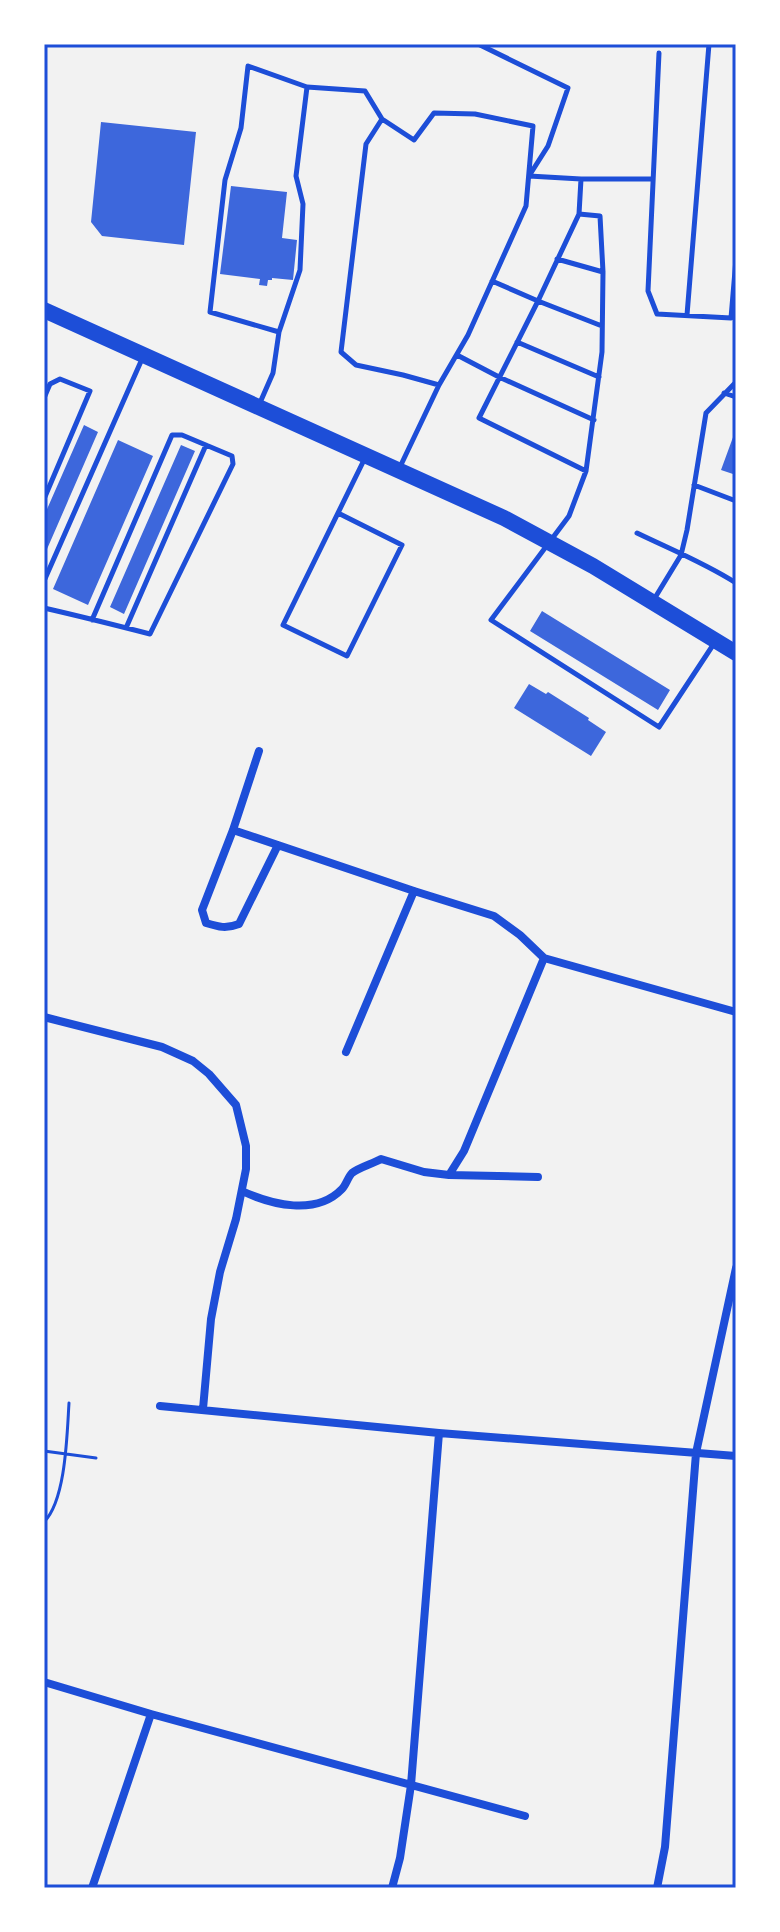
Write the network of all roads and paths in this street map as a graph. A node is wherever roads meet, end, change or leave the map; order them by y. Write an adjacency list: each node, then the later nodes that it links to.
1 (478, 44): 6 (lane)
2 (709, 44): 16 (lane)
3 (659, 53): 8 (lane)
4 (307, 87): 5 (lane); 18 (lane); 18 (lane)
5 (382, 119): 6 (lane); 25 (lane)
6 (529, 176): 7 (lane); 13 (lane)
7 (581, 179): 8 (lane); 9 (lane)
8 (653, 179): 16 (lane)
9 (579, 214): 10 (lane); 12 (lane)
10 (557, 259): 12 (lane); 14 (lane)
11 (736, 259): 16 (lane)
12 (603, 272): 17 (lane)
13 (492, 281): 14 (lane); 21 (lane)
14 (538, 301): 17 (lane); 19 (lane)
15 (44, 310): 20 (main road)
16 (687, 315)
17 (602, 326): 23 (lane)
18 (279, 332): 29 (lane)
19 (517, 342): 22 (lane); 23 (lane)
20 (144, 354): 29 (main road); 42 (lane)
21 (457, 355): 22 (lane); 25 (lane)
22 (499, 377): 30 (lane); 34 (lane)
23 (599, 377): 30 (lane)
24 (735, 384): 26 (lane)
25 (439, 385): 33 (lane)
26 (724, 393): 27 (lane); 35 (lane)
27 (736, 397)
28 (44, 398): 36 (lane)
29 (259, 407): 32 (main road)
30 (594, 420): 34 (lane)
31 (206, 445): 46 (lane); 47 (lane); 47 (lane)
32 (366, 456): 33 (main road); 38 (lane)
33 (399, 470): 40 (main road)
34 (586, 471): 40 (lane)
35 (694, 485): 37 (lane); 41 (lane)
36 (44, 499)
37 (736, 501)
38 (338, 513): 38 (lane)
39 (637, 533): 41 (lane)
40 (549, 542): 44 (main road); 48 (lane)
41 (681, 555): 43 (lane); 44 (lane)
42 (44, 581)
43 (736, 583)
44 (652, 602): 48 (main road)
45 (44, 608): 46 (lane)
46 (92, 620): 47 (lane)
47 (126, 628)
48 (716, 641): 49 (main road)
49 (736, 653)
50 (259, 751): 51 (street)
51 (233, 830): 52 (street); 52 (street)
52 (278, 845): 53 (street)
53 (414, 891): 54 (street); 57 (street)
54 (544, 958): 55 (street); 58 (street)
55 (736, 1012)
56 (44, 1017): 60 (street)
57 (346, 1052)
58 (449, 1175): 59 (street); 60 (street)
59 (538, 1177)
60 (242, 1191): 64 (street)
61 (736, 1268): 67 (street)
62 (69, 1403): 68 (path)
63 (160, 1406): 64 (street)
64 (203, 1409): 65 (street)
65 (439, 1433): 67 (street); 74 (street)
66 (44, 1451): 68 (path)
67 (696, 1453): 69 (street); 78 (street)
68 (65, 1455): 70 (path); 71 (path)
69 (736, 1456)
70 (96, 1458)
71 (44, 1522)
72 (44, 1682): 73 (street)
73 (151, 1714): 74 (street); 76 (street)
74 (411, 1785): 75 (street); 77 (street)
75 (525, 1816)
76 (92, 1888)
77 (392, 1888)
78 (657, 1888)

